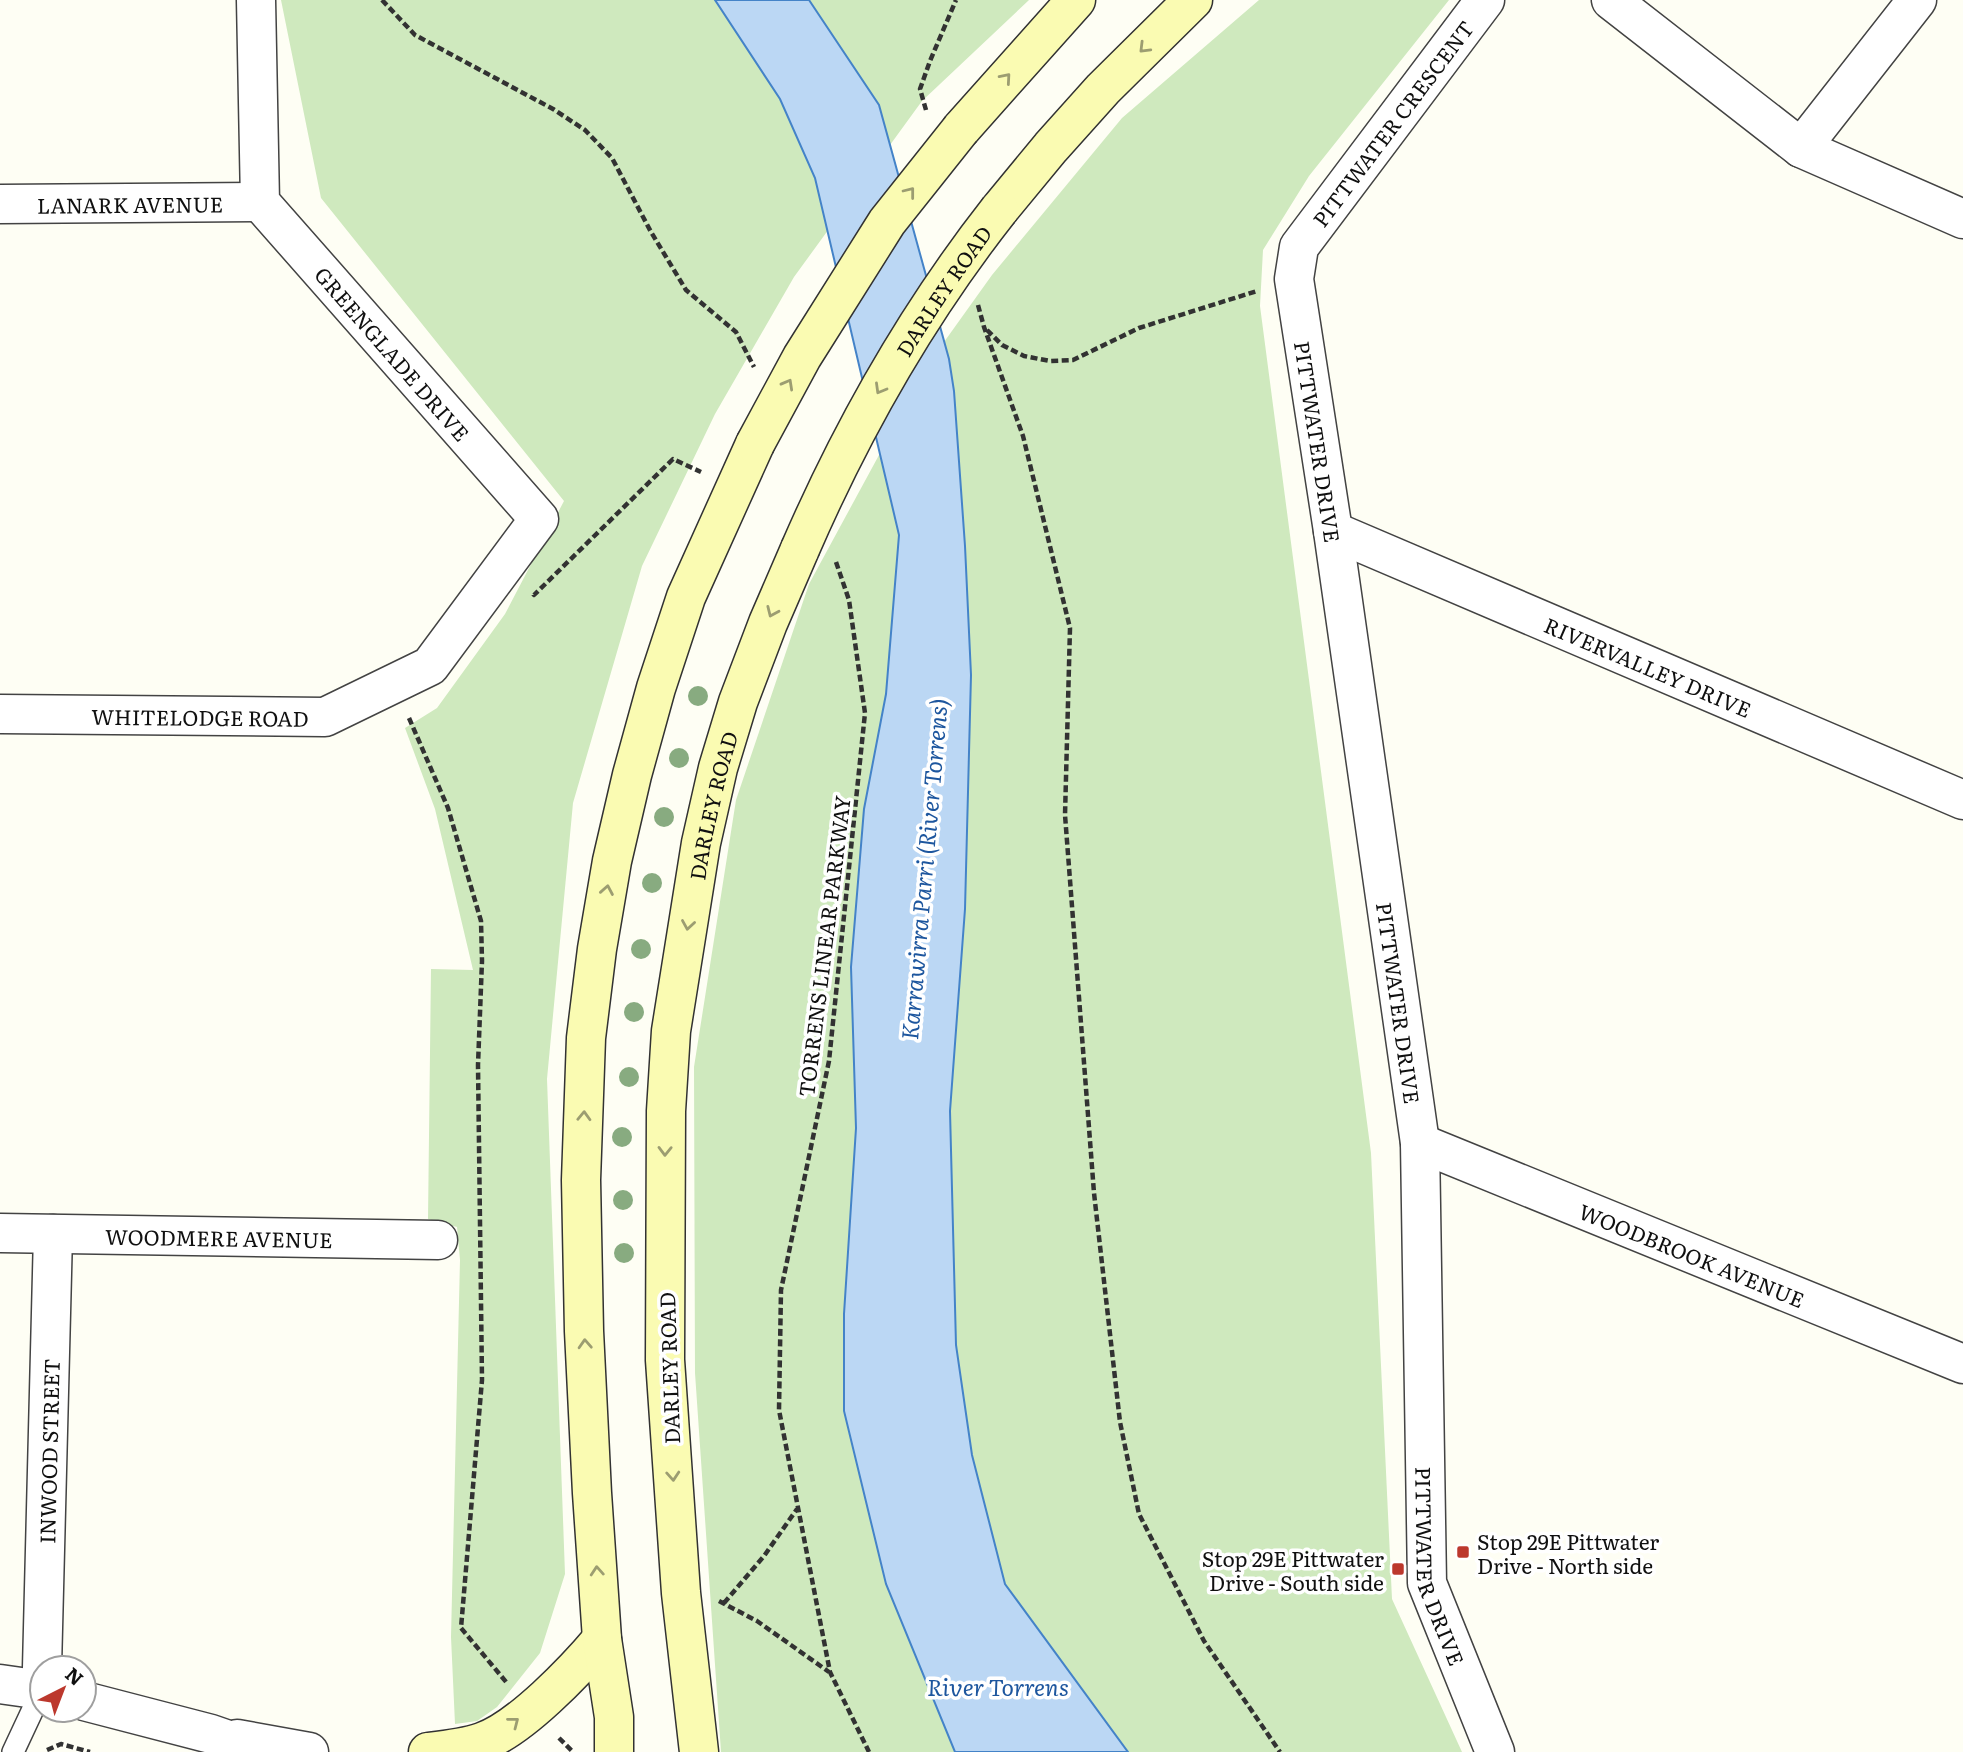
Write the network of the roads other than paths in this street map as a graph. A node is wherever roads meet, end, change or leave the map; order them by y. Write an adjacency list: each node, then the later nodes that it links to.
1 (256, 0): 8 (street)
2 (1076, 0): 21 (main road, one-way to 2, bridge)
3 (1193, 0): 33 (main road, DARLEY ROAD, one-way to 33, bridge)
4 (1485, 0): 11 (street, PITTWATER CRESCENT)
5 (1611, 0): 7 (street)
6 (1917, 0): 7 (street)
7 (1801, 148): 10 (street)
8 (260, 202): 9 (street, LANARK AVENUE); 13 (street, GREENGLADE DRIVE)
9 (0, 204)
10 (1963, 219)
11 (1296, 263): 12 (street, PITTWATER DRIVE)
12 (1333, 531): 15 (street, RIVERVALLEY DRIVE); 16 (street, PITTWATER DRIVE)
13 (430, 666): 14 (street, WHITELODGE ROAD)
14 (0, 715)
15 (1963, 800)
16 (1420, 1143): 20 (street, WOODBROOK AVENUE); 34 (street, PITTWATER DRIVE)
17 (0, 1233): 18 (street, WOODMERE AVENUE)
18 (53, 1234): 19 (street, WOODMERE AVENUE); 22 (street, INWOOD STREET)
19 (438, 1240)
20 (1963, 1364)
21 (602, 1639): 31 (main road, one-way to 21); 32 (main road)
22 (42, 1654)
23 (0, 1684): 24 (street)
24 (28, 1688)
25 (98, 1704): 27 (street)
26 (28, 1720): 28 (lane)
27 (221, 1737): 29 (street); 30 (street)
28 (13, 1752)
29 (263, 1752)
30 (309, 1752)
31 (428, 1752)
32 (614, 1752)
33 (699, 1752)
34 (1496, 1752)

